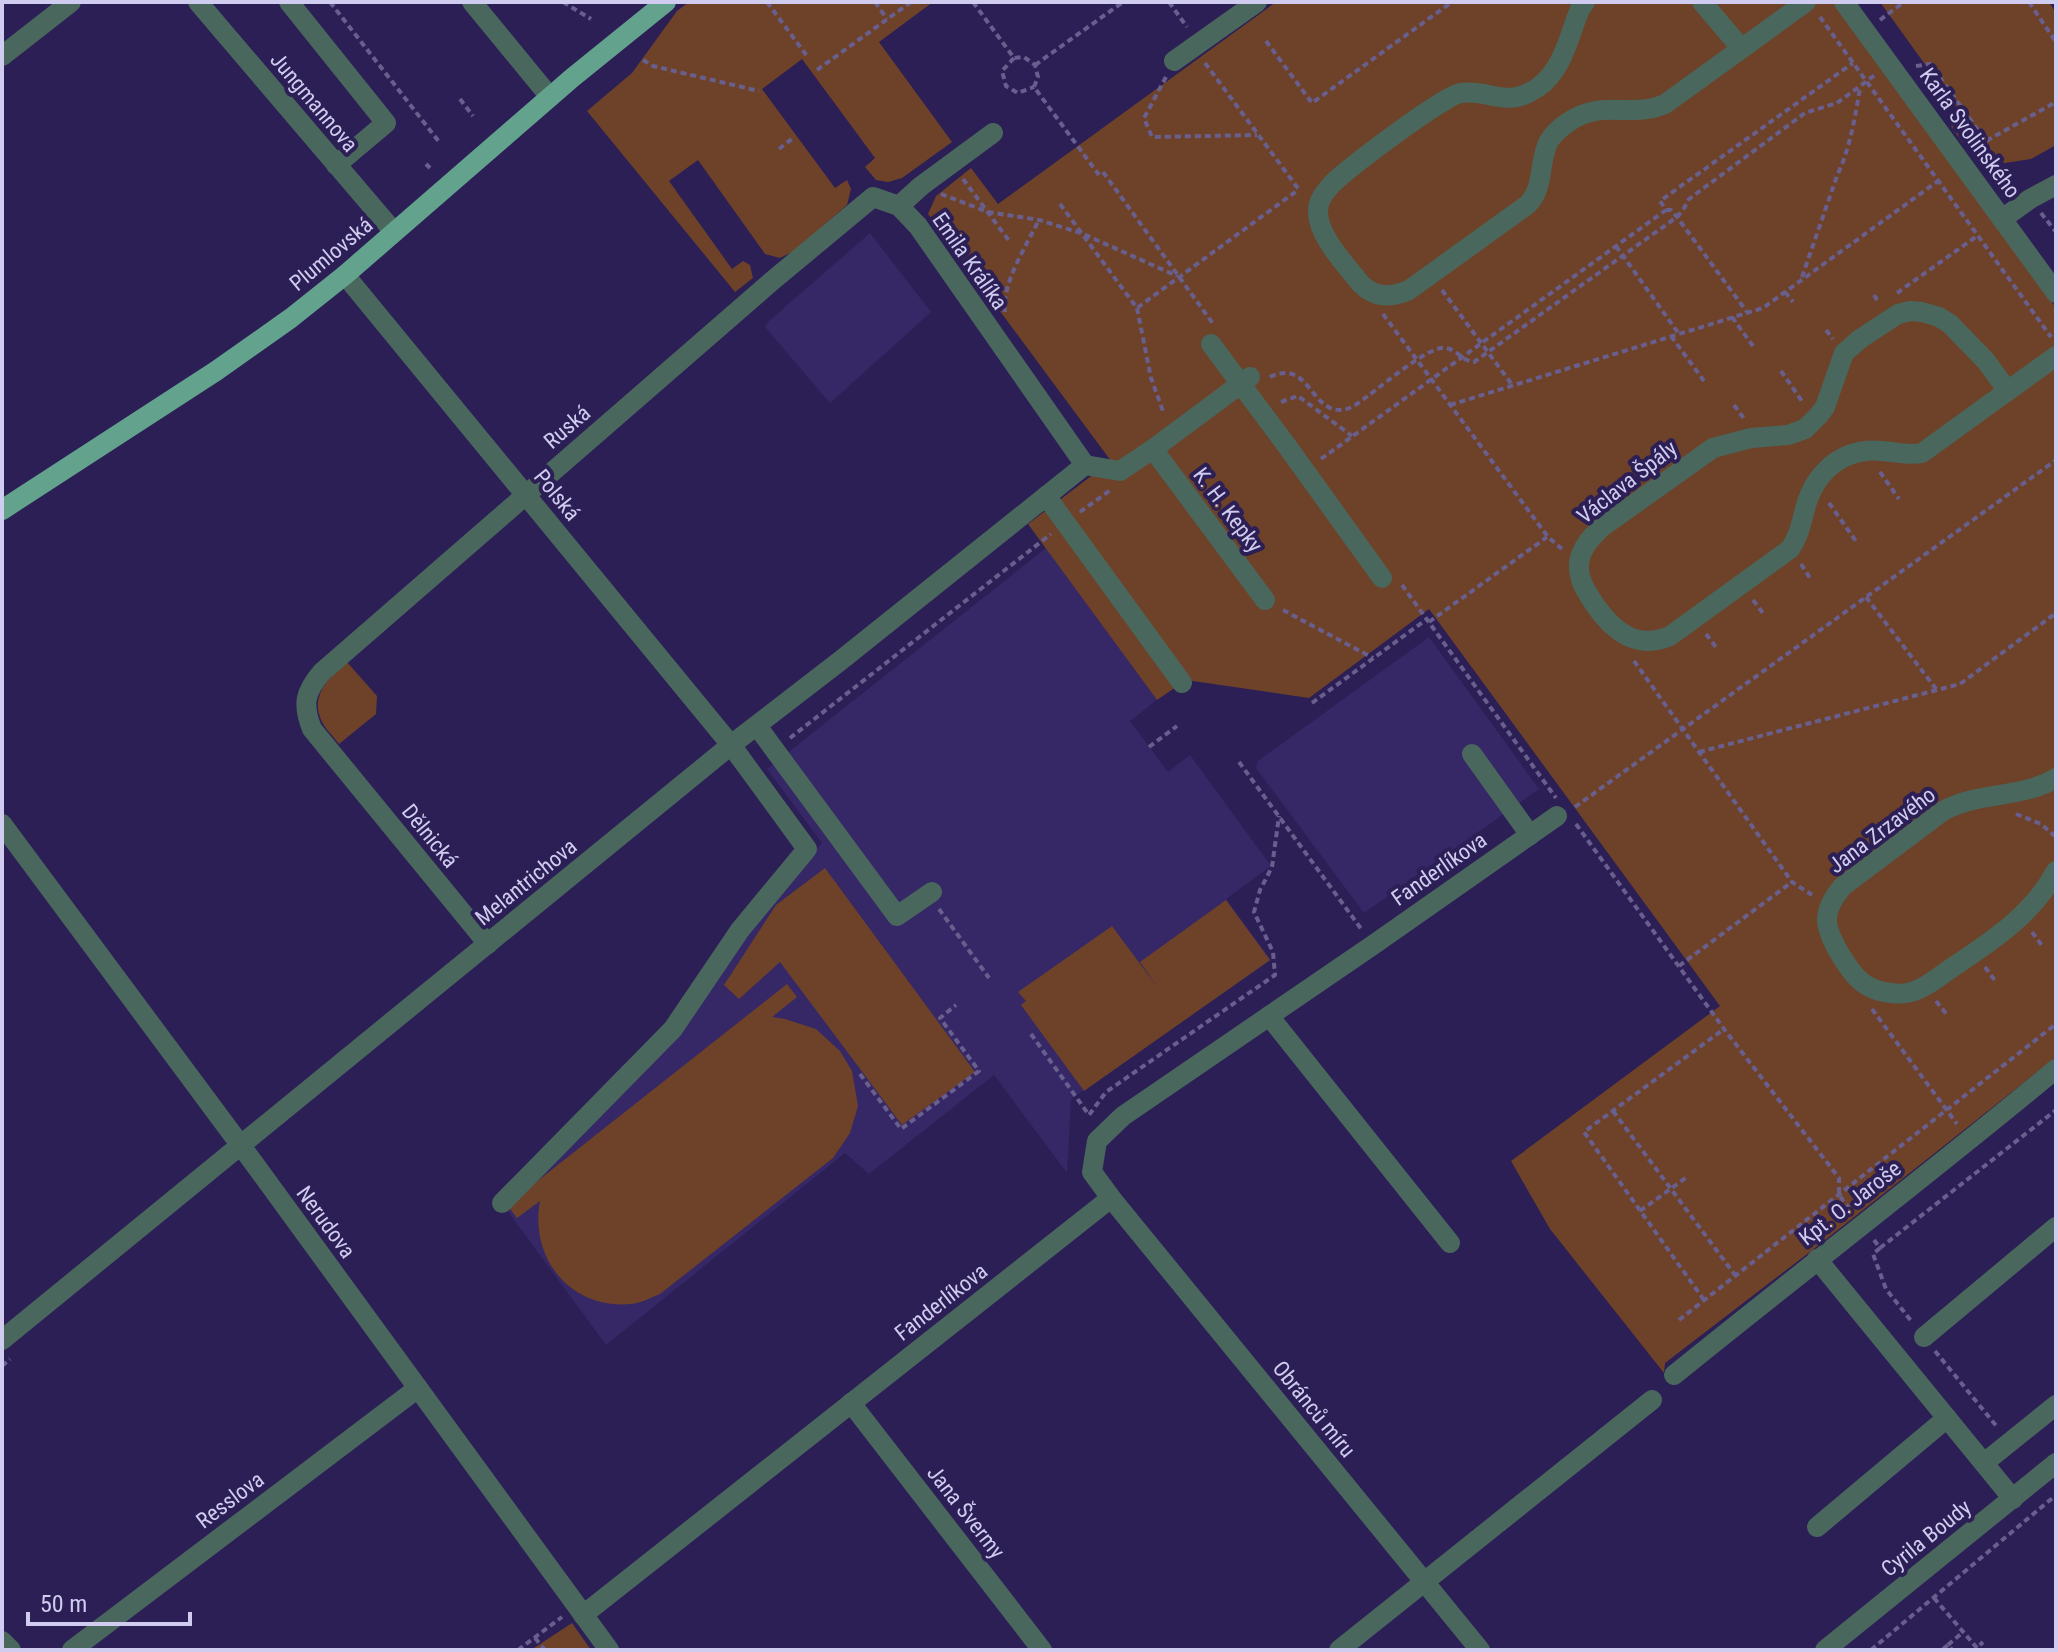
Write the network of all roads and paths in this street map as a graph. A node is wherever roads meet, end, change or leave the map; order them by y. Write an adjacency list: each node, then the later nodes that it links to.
1 (198, 2): 54 (street, Jungmannova)
2 (289, 2): 54 (street)
3 (330, 2): 51 (path)
4 (472, 2): 44 (street)
5 (563, 2): 23 (path)
6 (666, 2): 44 (main road, Plumlovská)
7 (767, 2): 30 (path)
8 (875, 2): 24 (path)
9 (910, 2): 24 (path)
10 (973, 2): 31 (path)
11 (1123, 2): 36 (path)
12 (1257, 2): 33 (street)
13 (1452, 2): 26 (path)
14 (1585, 2): 61 (street)
15 (1702, 2): 28 (street)
16 (1844, 2): 25 (street, Karla Svolinského)
17 (1889, 2): 22 (path)
18 (1904, 2): 22 (path)
19 (2029, 2): 27 (path)
20 (62, 4): 29 (street)
21 (1811, 6): 28 (street); 34 (path)
22 (1894, 9): 25 (path)
23 (591, 19)
24 (887, 19): 38 (path)
25 (1866, 31): 35 (street, Karla Svolinského)
26 (1266, 41)
27 (2056, 42)
28 (1741, 48): 76 (street)
29 (2, 56)
30 (807, 56)
31 (1014, 58): 36 (path); 41 (path)
32 (643, 60): 43 (path)
33 (1174, 61): 49 (path)
34 (1853, 63): 39 (path); 64 (path)
35 (1890, 64): 39 (path); 67 (street, Karla Svolinského)
36 (1035, 65): 41 (path)
37 (1914, 66): 46 (path)
38 (817, 70)
39 (1866, 82): 40 (path); 56 (path)
40 (1861, 86): 66 (path); 78 (path)
41 (1034, 87): 77 (path)
42 (1222, 87): 49 (path)
43 (759, 91)
44 (550, 97): 69 (main road, Plumlovská)
45 (460, 99): 47 (path)
46 (2056, 102)
47 (473, 116)
48 (993, 133): 53 (street)
49 (1258, 135): 59 (path)
50 (793, 138): 52 (path)
51 (440, 143)
52 (779, 149)
53 (951, 163): 58 (street); 65 (path)
54 (336, 165): 69 (street, Jungmannova)
55 (2056, 172): 60 (street)
56 (1938, 181): 71 (path); 78 (path)
57 (2056, 185): 60 (street)
58 (921, 186): 63 (street); 65 (path)
59 (1298, 190): 61 (path); 77 (path)
60 (2030, 199): 67 (street)
61 (1319, 202): 79 (street)
62 (1060, 204): 70 (path)
63 (899, 206): 84 (street, Emila Králíka); 114 (street, Emila Králíka)
64 (1666, 210): 66 (path); 73 (path)
65 (988, 212): 68 (path); 72 (path)
66 (1677, 217): 74 (path); 86 (path)
67 (2002, 219): 81 (street, Karla Svolinského)
68 (1039, 220): 70 (path); 88 (path)
69 (394, 232): 75 (main road, Plumlovská)
70 (1081, 233): 77 (path); 85 (path)
71 (1977, 236): 82 (path); 93 (path)
72 (1010, 242)
73 (1616, 246): 74 (path); 92 (path)
74 (1623, 255): 89 (path); 95 (path)
75 (345, 275): 117 (street, Polská); 120 (main road, Plumlovská)
76 (1431, 276): 79 (street); 92 (path)
77 (1180, 277): 85 (path); 90 (path)
78 (1802, 280): 80 (path)
79 (1363, 287): 98 (path)
80 (1785, 292): 83 (path); 86 (path)
81 (2056, 293)
82 (1893, 296)
83 (1793, 302)
84 (745, 305): 117 (street, Ruská)
85 (1137, 308): 108 (path)
86 (1747, 312): 87 (path)
87 (1732, 317): 89 (path); 94 (path)
88 (1006, 318)
89 (1679, 334): 91 (path)
90 (1213, 335): 102 (street)
91 (1671, 336): 101 (path); 103 (path)
92 (1481, 343): 95 (path); 97 (path)
93 (2056, 344)
94 (1753, 346)
95 (1488, 354): 97 (path); 103 (path)
96 (2056, 356): 104 (street)
97 (1463, 357): 98 (path); 100 (path)
98 (1417, 360): 100 (path); 102 (path)
99 (1781, 371): 107 (path)
100 (1431, 379): 105 (path); 109 (path)
101 (1704, 381)
102 (1250, 382): 108 (street); 125 (street)
103 (1513, 386): 105 (path)
104 (2007, 390): 111 (street); 124 (street, Václava Špály)
105 (1450, 405): 122 (path)
106 (1273, 406): 109 (path)
107 (1806, 407)
108 (1172, 435): 110 (street)
109 (1352, 436): 113 (path)
110 (1153, 449): 114 (street); 127 (street, K. H. Kepky)
111 (1865, 451): 115 (street); 119 (path)
112 (2056, 460): 126 (path)
113 (1314, 464)
114 (1085, 465): 118 (street, Melantrichova)
115 (1815, 484): 123 (path); 130 (street)
116 (1114, 488): 121 (path)
117 (526, 495): 131 (street, Ruská); 139 (street, Polská)
118 (1046, 496): 121 (street); 136 (street, Melantrichova)
119 (1899, 499)
120 (2, 510)
121 (1065, 523): 133 (street); 140 (path)
122 (1548, 537): 124 (path); 129 (path)
123 (1858, 544)
124 (1579, 562): 130 (street)
125 (1382, 578)
126 (1866, 597): 134 (path); 138 (path)
127 (1265, 600): 132 (path)
128 (2056, 613): 134 (path)
129 (1429, 622): 132 (path); 147 (path)
130 (1621, 633): 138 (path)
131 (349, 649): 156 (street, Dělnická)
132 (1373, 658): 135 (path)
133 (1182, 683)
134 (1936, 689): 142 (path)
135 (1312, 703)
136 (757, 726): 139 (street, Melantrichova); 154 (street)
137 (1177, 726): 141 (path)
138 (1683, 729): 142 (path); 147 (path)
139 (731, 745): 156 (street, Melantrichova); 177 (street, Polská)
140 (779, 746)
141 (1149, 747)
142 (1699, 752): 153 (path)
143 (1472, 754): 150 (street)
144 (1239, 762): 148 (path)
145 (2056, 778): 155 (street, Jana Zrzavého)
146 (2014, 812): 151 (path)
147 (1562, 814): 150 (street, Fanderlíkova); 158 (path)
148 (1279, 816): 157 (path); 165 (path)
149 (2, 824): 172 (street, Nerudova)
150 (1530, 835): 157 (street, Fanderlíkova)
151 (2056, 837)
152 (2056, 871): 160 (street)
153 (1792, 882): 155 (path); 158 (path)
154 (930, 893): 159 (path)
155 (1830, 907): 160 (street, Jana Zrzavého)
156 (488, 944): 172 (street, Melantrichova)
157 (1373, 945): 162 (street, Fanderlíkova)
158 (1679, 966): 164 (path)
159 (989, 978)
160 (1871, 988): 170 (path)
161 (956, 1005): 167 (path)
162 (1269, 1016): 176 (street, Fanderlíkova); 181 (street)
163 (2056, 1024): 170 (path)
164 (1724, 1029): 169 (path); 175 (path)
165 (1031, 1034)
166 (2056, 1069): 171 (street, Kpt. O. Jaroše)
167 (860, 1074)
168 (2056, 1110): 182 (path)
169 (1613, 1111): 174 (path); 178 (path)
170 (1947, 1111): 171 (path); 175 (path)
171 (1970, 1140): 179 (street, Kpt. O. Jaroše)
172 (239, 1146): 188 (street, Melantrichova); 190 (street, Nerudova)
173 (1687, 1177): 174 (path)
174 (1670, 1188): 178 (path); 184 (path)
175 (1839, 1195): 179 (path); 184 (path)
176 (1111, 1198): 192 (street, Fanderlíkova); 201 (street, Obránců míru)
177 (502, 1203)
178 (1640, 1211): 185 (path)
179 (1861, 1224): 182 (path); 183 (street, Kpt. O. Jaroše)
180 (2056, 1227): 187 (street)
181 (1450, 1243)
182 (1880, 1248): 187 (path)
183 (1817, 1259): 189 (street, Kpt. O. Jaroše); 194 (street)
184 (1735, 1275): 185 (path)
185 (1704, 1300): 186 (path)
186 (1679, 1320)
187 (1924, 1337): 195 (path)
188 (2, 1340)
189 (1674, 1375)
190 (418, 1388): 203 (street, Nerudova); 211 (street, Resslova)
191 (1652, 1400): 201 (street)
192 (851, 1403): 203 (street, Fanderlíkova); 215 (street, Jana Švermy)
193 (2056, 1405): 195 (street)
194 (1947, 1418): 196 (street); 200 (street)
195 (2009, 1443): 196 (street)
196 (1984, 1463): 199 (street)
197 (2056, 1463): 199 (street, Cyrila Boudy)
198 (2056, 1495): 202 (path)
199 (2013, 1499): 218 (street, Cyrila Boudy)
200 (1817, 1527)
201 (1425, 1583): 216 (street); 217 (street, Obránců míru)
202 (1934, 1598): 204 (path); 219 (path)
203 (580, 1611): 205 (path); 214 (street, Nerudova)
204 (1963, 1632): 208 (path); 209 (path)
205 (535, 1638): 212 (path); 213 (path)
206 (2, 1641): 210 (street)
207 (1983, 1642): 209 (path)
208 (1947, 1648)
209 (1976, 1649)
210 (11, 1650)
211 (72, 1650)
212 (518, 1650)
213 (545, 1650)
214 (609, 1650)
215 (1042, 1650)
216 (1339, 1650)
217 (1480, 1650)
218 (1825, 1650)
219 (1871, 1650)

